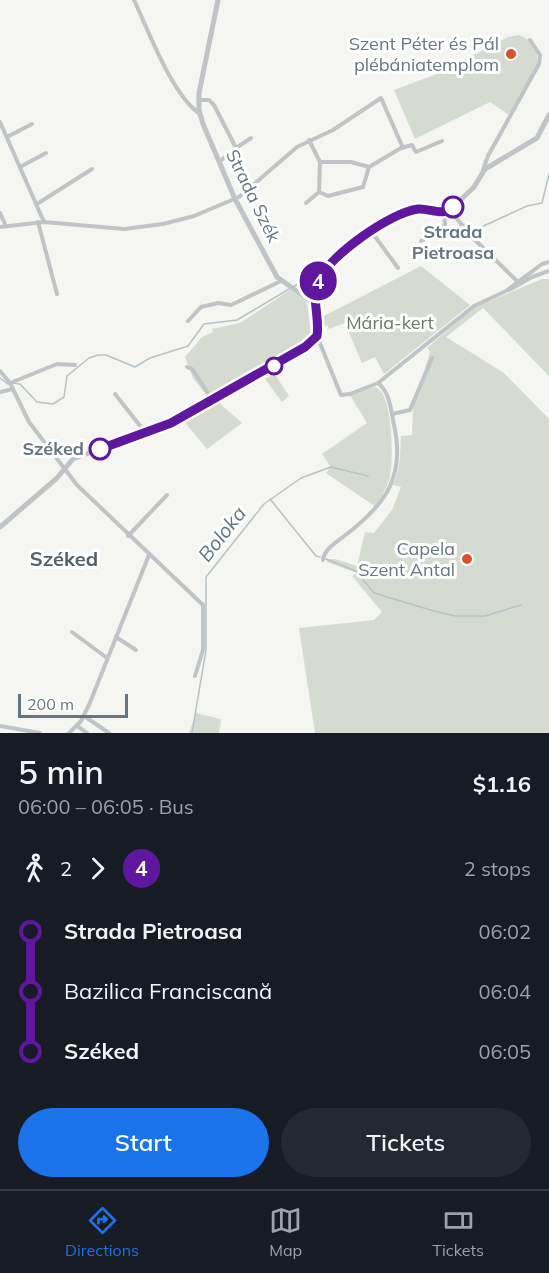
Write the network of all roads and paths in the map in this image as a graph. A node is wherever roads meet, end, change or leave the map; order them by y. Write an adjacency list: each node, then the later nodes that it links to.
1 (134, 0): 5 (street)
2 (218, 0): 4 (street, Strada Szék)
3 (530, 40): 21 (street)
4 (199, 100): 5 (street, Strada Szék); 13 (street)
5 (200, 114): 16 (street, Strada Szék)
6 (549, 115): 21 (street)
7 (0, 122): 9 (street)
8 (32, 124): 9 (street)
9 (7, 137): 18 (street)
10 (251, 138): 13 (street)
11 (309, 140): 14 (street); 17 (street); 23 (street)
12 (442, 141): 14 (street)
13 (236, 148): 16 (street)
14 (403, 148): 19 (street)
15 (46, 153): 18 (street)
16 (219, 162): 23 (street, Strada Szék)
17 (320, 162): 19 (street); 22 (street)
18 (20, 167): 25 (street)
19 (369, 167): 22 (street)
20 (92, 169): 25 (street)
21 (482, 174): 26 (street)
22 (319, 192): 24 (street)
23 (235, 199): 29 (street); 38 (street, Strada Szék)
24 (306, 203)
25 (37, 204): 29 (street)
26 (448, 210): 32 (street); 33 (street); 39 (street)
27 (0, 213): 30 (street)
28 (38, 222): 29 (street); 30 (street); 41 (street)
29 (44, 222)
30 (6, 226): 31 (street)
31 (0, 227)
32 (371, 231): 35 (street); 42 (street)
33 (421, 241)
34 (549, 262): 36 (street)
35 (398, 268)
36 (537, 272): 37 (street); 39 (street); 40 (street)
37 (549, 272)
38 (280, 281): 42 (street); 43 (street)
39 (517, 281): 40 (street)
40 (506, 291): 50 (street)
41 (57, 294)
42 (316, 304): 44 (street)
43 (188, 321)
44 (317, 336): 50 (street); 54 (street)
45 (432, 358): 55 (street)
46 (75, 365): 49 (street)
47 (187, 367): 54 (street)
48 (0, 371): 49 (street)
49 (10, 383): 51 (street)
50 (378, 383): 55 (street)
51 (13, 389): 52 (street); 57 (street)
52 (0, 392)
53 (115, 394): 56 (street)
54 (212, 399): 56 (street)
55 (392, 414): 62 (street)
56 (146, 432): 57 (street)
57 (65, 470): 59 (street); 60 (street)
58 (167, 495): 60 (street)
59 (0, 527)
60 (128, 536): 61 (street)
61 (149, 555): 64 (street); 67 (street)
62 (323, 560)
63 (72, 632): 66 (street)
64 (116, 637): 65 (street); 66 (street)
65 (136, 651)
66 (107, 658): 68 (street)
67 (195, 676)
68 (84, 716): 70 (street); 74 (street)
69 (0, 726): 71 (street)
70 (77, 726): 72 (street); 73 (street)
71 (40, 733)
72 (69, 733)
73 (87, 733)
74 (109, 733)

